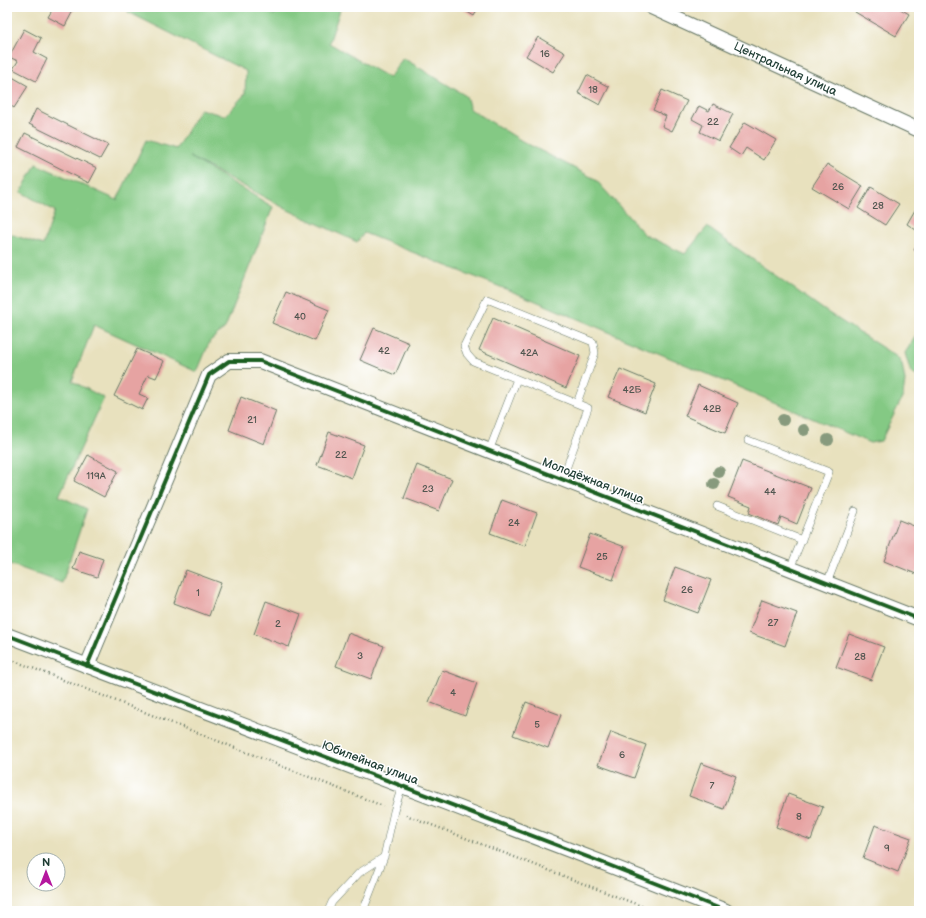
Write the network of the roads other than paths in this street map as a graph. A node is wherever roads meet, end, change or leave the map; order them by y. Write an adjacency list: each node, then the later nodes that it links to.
1 (651, 7): 2 (street, Центральная улица)
2 (919, 130)
3 (517, 379): 4 (lane); 4 (lane); 6 (lane)
4 (577, 403): 7 (lane)
5 (748, 440): 10 (lane)
6 (489, 451): 7 (street, Молодёжная улица); 15 (street, Молодёжная улица)
7 (562, 480): 11 (street, Молодёжная улица)
8 (718, 506): 10 (lane)
9 (855, 511): 12 (lane)
10 (802, 540): 11 (lane)
11 (790, 569): 12 (street, Молодёжная улица)
12 (827, 583): 13 (street, Молодёжная улица)
13 (919, 618)
14 (7, 635): 15 (street, Юбилейная улица)
15 (87, 666): 16 (street, Юбилейная улица)
16 (402, 786): 17 (lane); 20 (street, Юбилейная улица)
17 (384, 857): 18 (lane); 19 (lane)
18 (328, 911)
19 (363, 911)
20 (726, 911)

